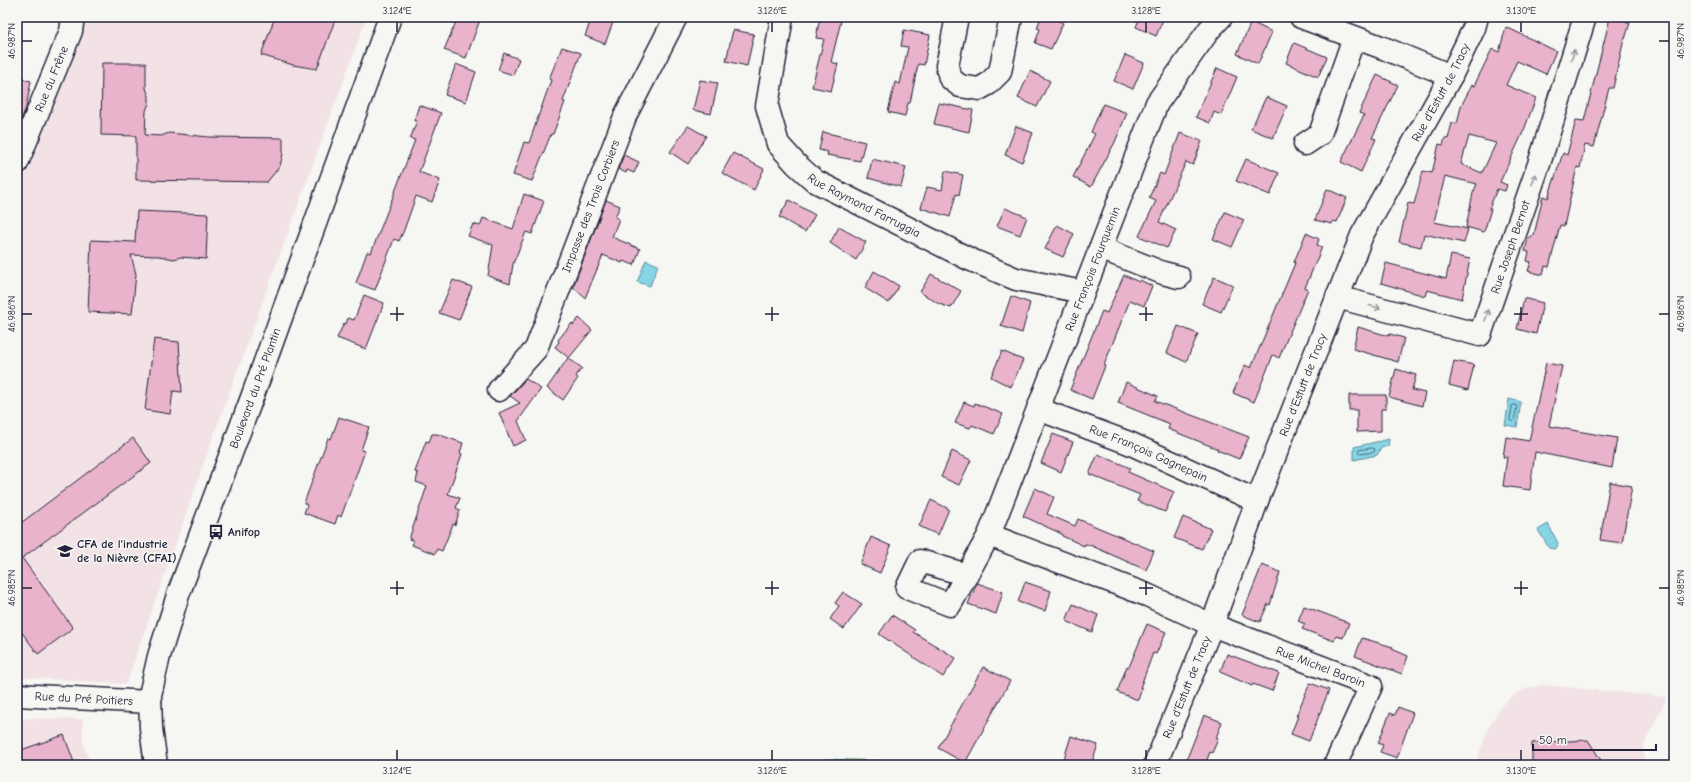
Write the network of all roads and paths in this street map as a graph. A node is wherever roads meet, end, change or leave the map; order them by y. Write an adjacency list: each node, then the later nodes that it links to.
1 (73, 17): 14 (street, Rue du Frêne)
2 (390, 17): 26 (street, Boulevard du Pré Plantin)
3 (676, 17): 19 (street, Impasse des Trois Corbiers)
4 (782, 17): 17 (street, Rue Raymond Farruggia)
5 (957, 17): 6 (street)
6 (1010, 17)
7 (1221, 17): 15 (street, Rue François Fourquemin)
8 (1301, 17): 11 (street)
9 (1477, 17): 12 (street, Rue d'Estutt de Tracy)
10 (1585, 17): 18 (street, Rue Joseph Bernot, one-way to 10)
11 (1356, 38): 12 (street); 13 (street)
12 (1451, 76): 18 (street, Rue d'Estutt de Tracy)
13 (1305, 144)
14 (17, 162)
15 (1100, 248): 16 (street); 17 (street, Rue François Fourquemin)
16 (1179, 277)
17 (1082, 295): 20 (street, Rue François Fourquemin)
18 (1337, 297): 21 (street, Rue d'Estutt de Tracy)
19 (499, 390)
20 (1038, 409): 21 (street, Rue François Gagnepain); 22 (street, Rue François Fourquemin)
21 (1257, 501): 24 (street, Rue d'Estutt de Tracy)
22 (990, 535): 23 (street, Rue François Fourquemin); 24 (street)
23 (967, 575)
24 (1212, 625): 28 (street, Rue d'Estutt de Tracy); 29 (street, Rue Michel Baroin)
25 (17, 695): 26 (street, Rue du Pré Poitiers)
26 (150, 702): 27 (street, Boulevard du Pré Plantin)
27 (156, 765)
28 (1155, 765)
29 (1335, 765)

